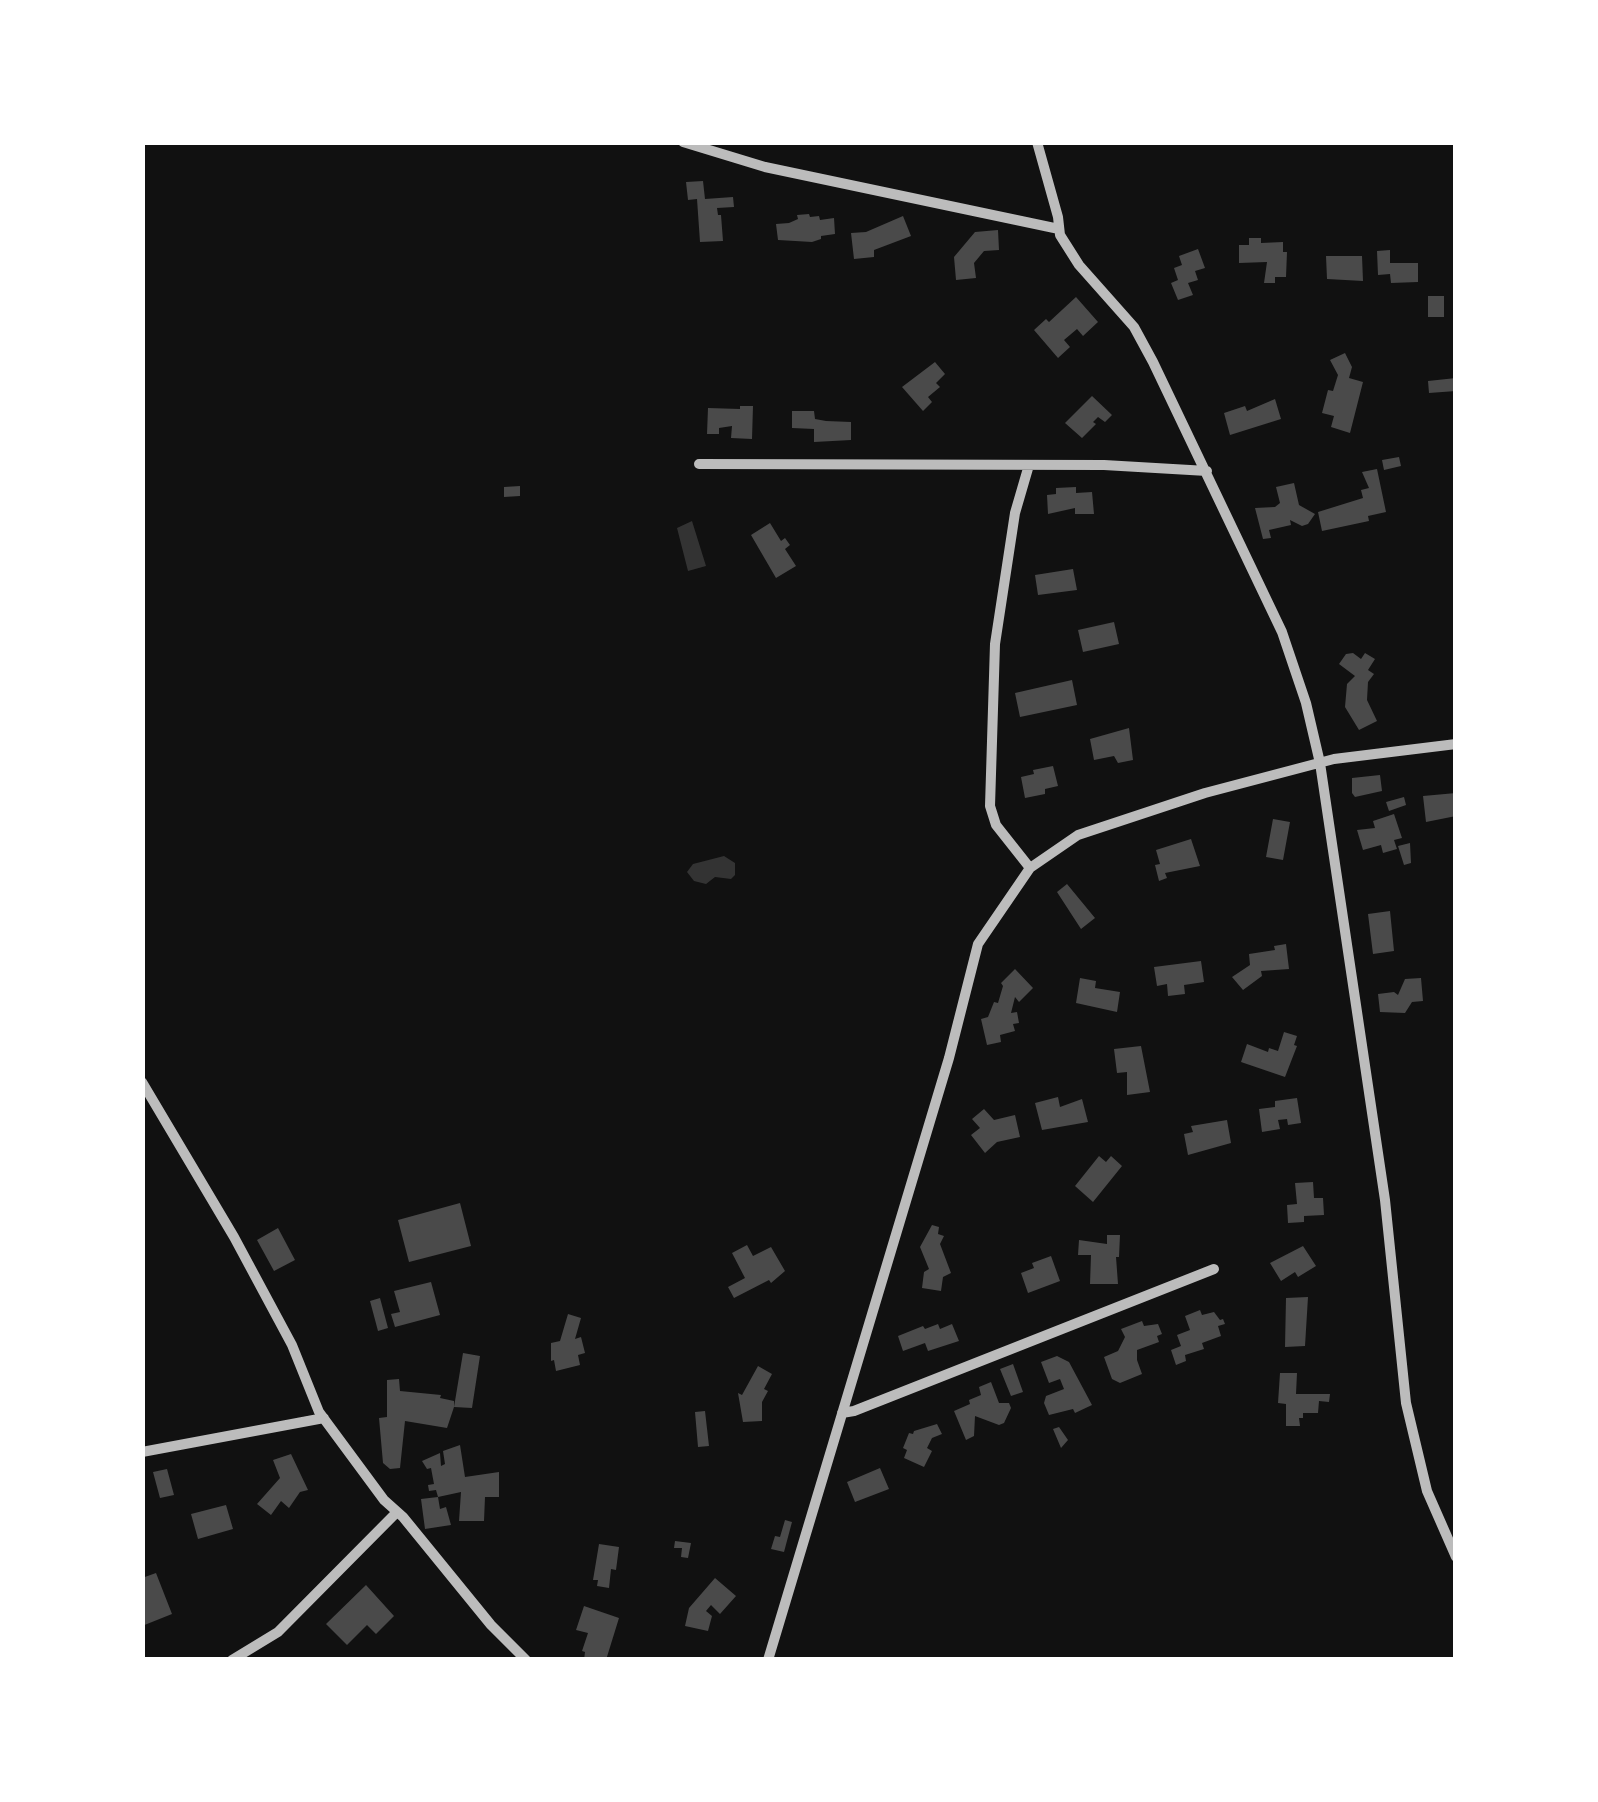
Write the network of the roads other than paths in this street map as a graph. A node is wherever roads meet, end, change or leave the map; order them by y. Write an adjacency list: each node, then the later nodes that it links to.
1 (682, 142): 3 (street)
2 (1037, 142): 3 (street)
3 (1059, 229): 6 (street)
4 (699, 464): 5 (street)
5 (1029, 465): 6 (street); 9 (street)
6 (1206, 471): 8 (street)
7 (1456, 744): 8 (street)
8 (1320, 763): 9 (street); 16 (street)
9 (1030, 868): 12 (street)
10 (142, 1082): 13 (street)
11 (1214, 1268): 12 (street)
12 (842, 1413): 19 (street)
13 (324, 1418): 14 (street); 15 (street)
14 (142, 1452)
15 (398, 1512): 17 (street); 18 (street)
16 (1456, 1557)
17 (232, 1660)
18 (526, 1660)
19 (768, 1660)

